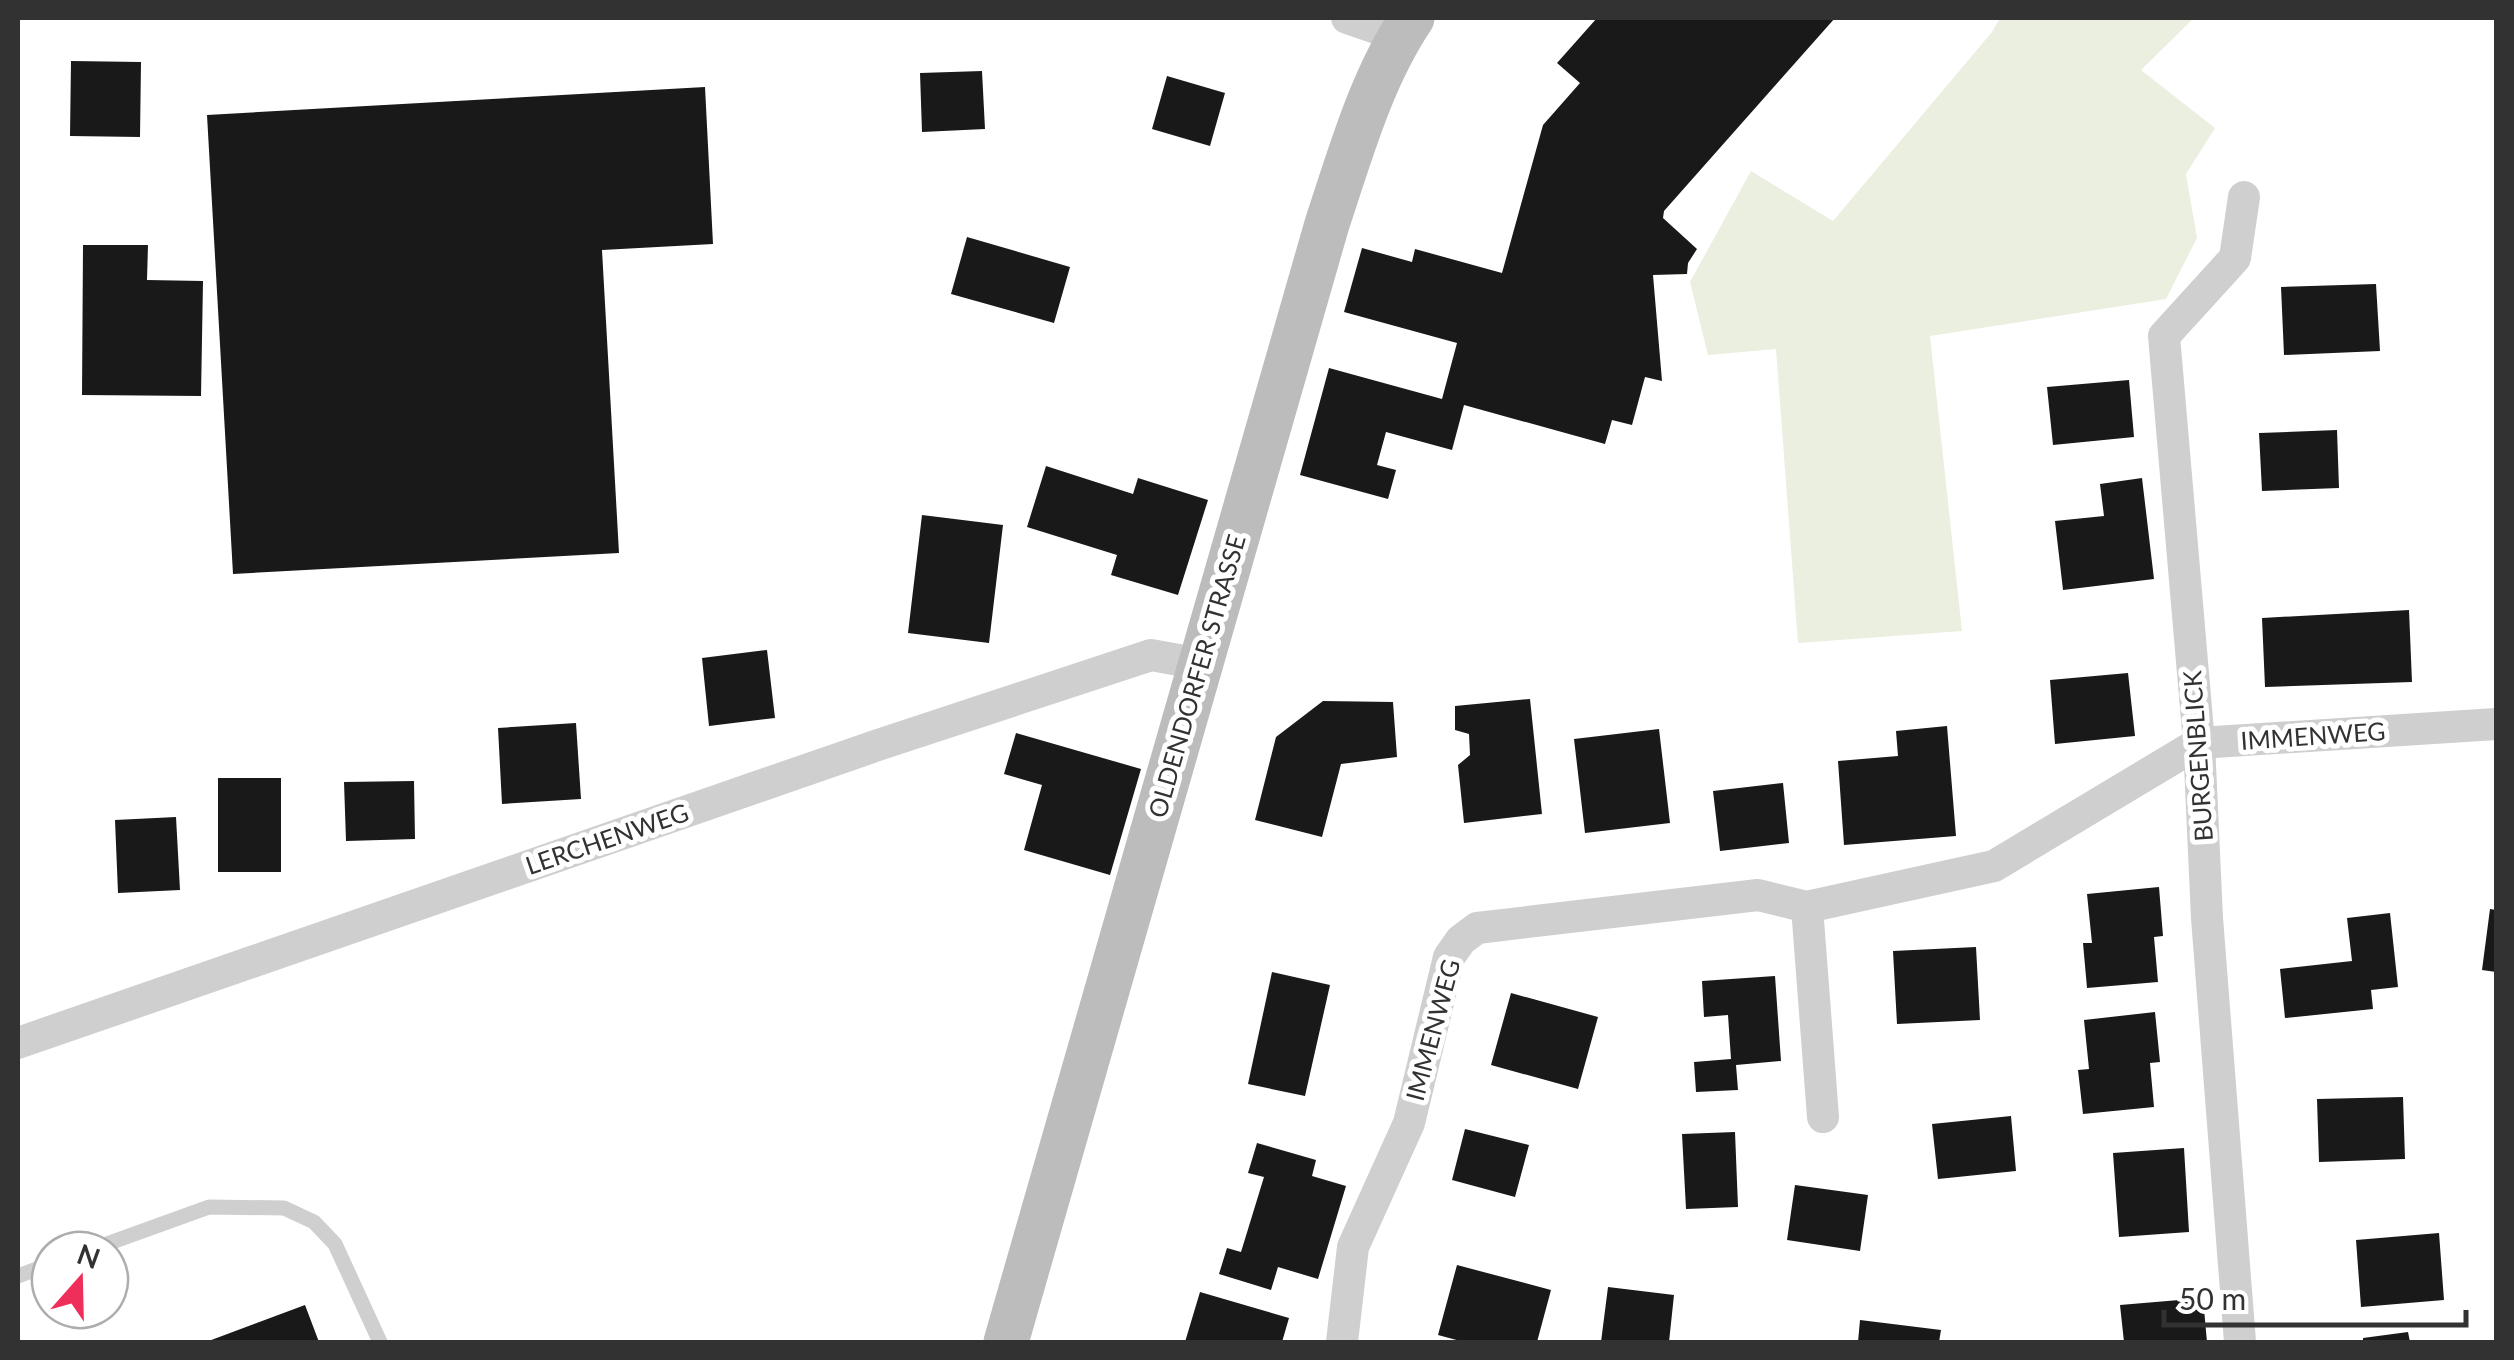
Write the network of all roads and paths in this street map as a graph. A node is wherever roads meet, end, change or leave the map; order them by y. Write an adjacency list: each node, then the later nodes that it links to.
1 (1347, 18): 2 (street)
2 (1405, 27): 4 (main road, OLDENDORFER STRASSE)
3 (2244, 197): 6 (street, BURGENBLICK)
4 (1200, 664): 8 (street, LERCHENWEG); 12 (main road, OLDENDORFER STRASSE)
5 (2496, 724): 6 (street, IMMENWEG)
6 (2199, 743): 7 (street, IMMENWEG); 14 (street, BURGENBLICK)
7 (1807, 906): 9 (street); 13 (street, IMMENWEG)
8 (18, 1043)
9 (1824, 1117)
10 (130, 1236): 11 (lane)
11 (380, 1342)
12 (1006, 1342)
13 (1342, 1342)
14 (2240, 1342)

